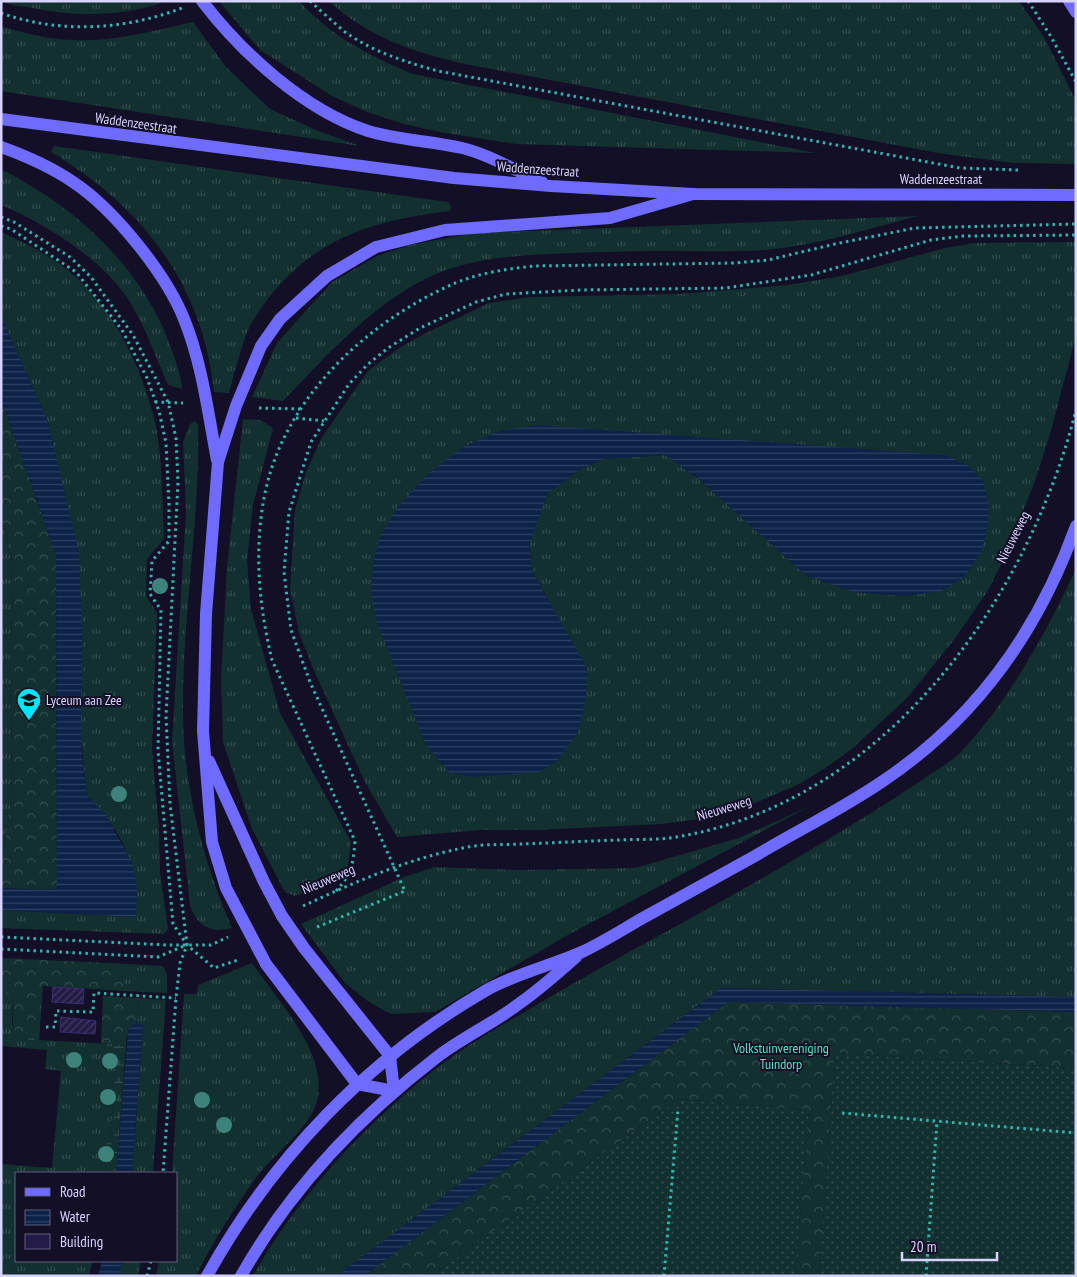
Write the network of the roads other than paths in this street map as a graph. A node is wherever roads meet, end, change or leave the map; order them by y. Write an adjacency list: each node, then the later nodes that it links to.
1 (1070, 1): 3 (main road)
2 (196, 3): 6 (main road)
3 (1076, 12)
4 (1, 119): 6 (main road, Waddenzeestraat)
5 (1, 147): 9 (main road)
6 (552, 186): 7 (main road, Waddenzeestraat)
7 (693, 194): 8 (main road, Waddenzeestraat); 9 (main road)
8 (1074, 195)
9 (218, 462): 11 (main road)
10 (1076, 526): 12 (main road)
11 (205, 752): 13 (main road); 14 (main road)
12 (584, 951): 13 (main road); 15 (main road)
13 (390, 1056): 14 (main road); 15 (main road)
14 (357, 1084): 15 (main road); 16 (main road)
15 (394, 1092): 17 (main road)
16 (207, 1276)
17 (241, 1276)

